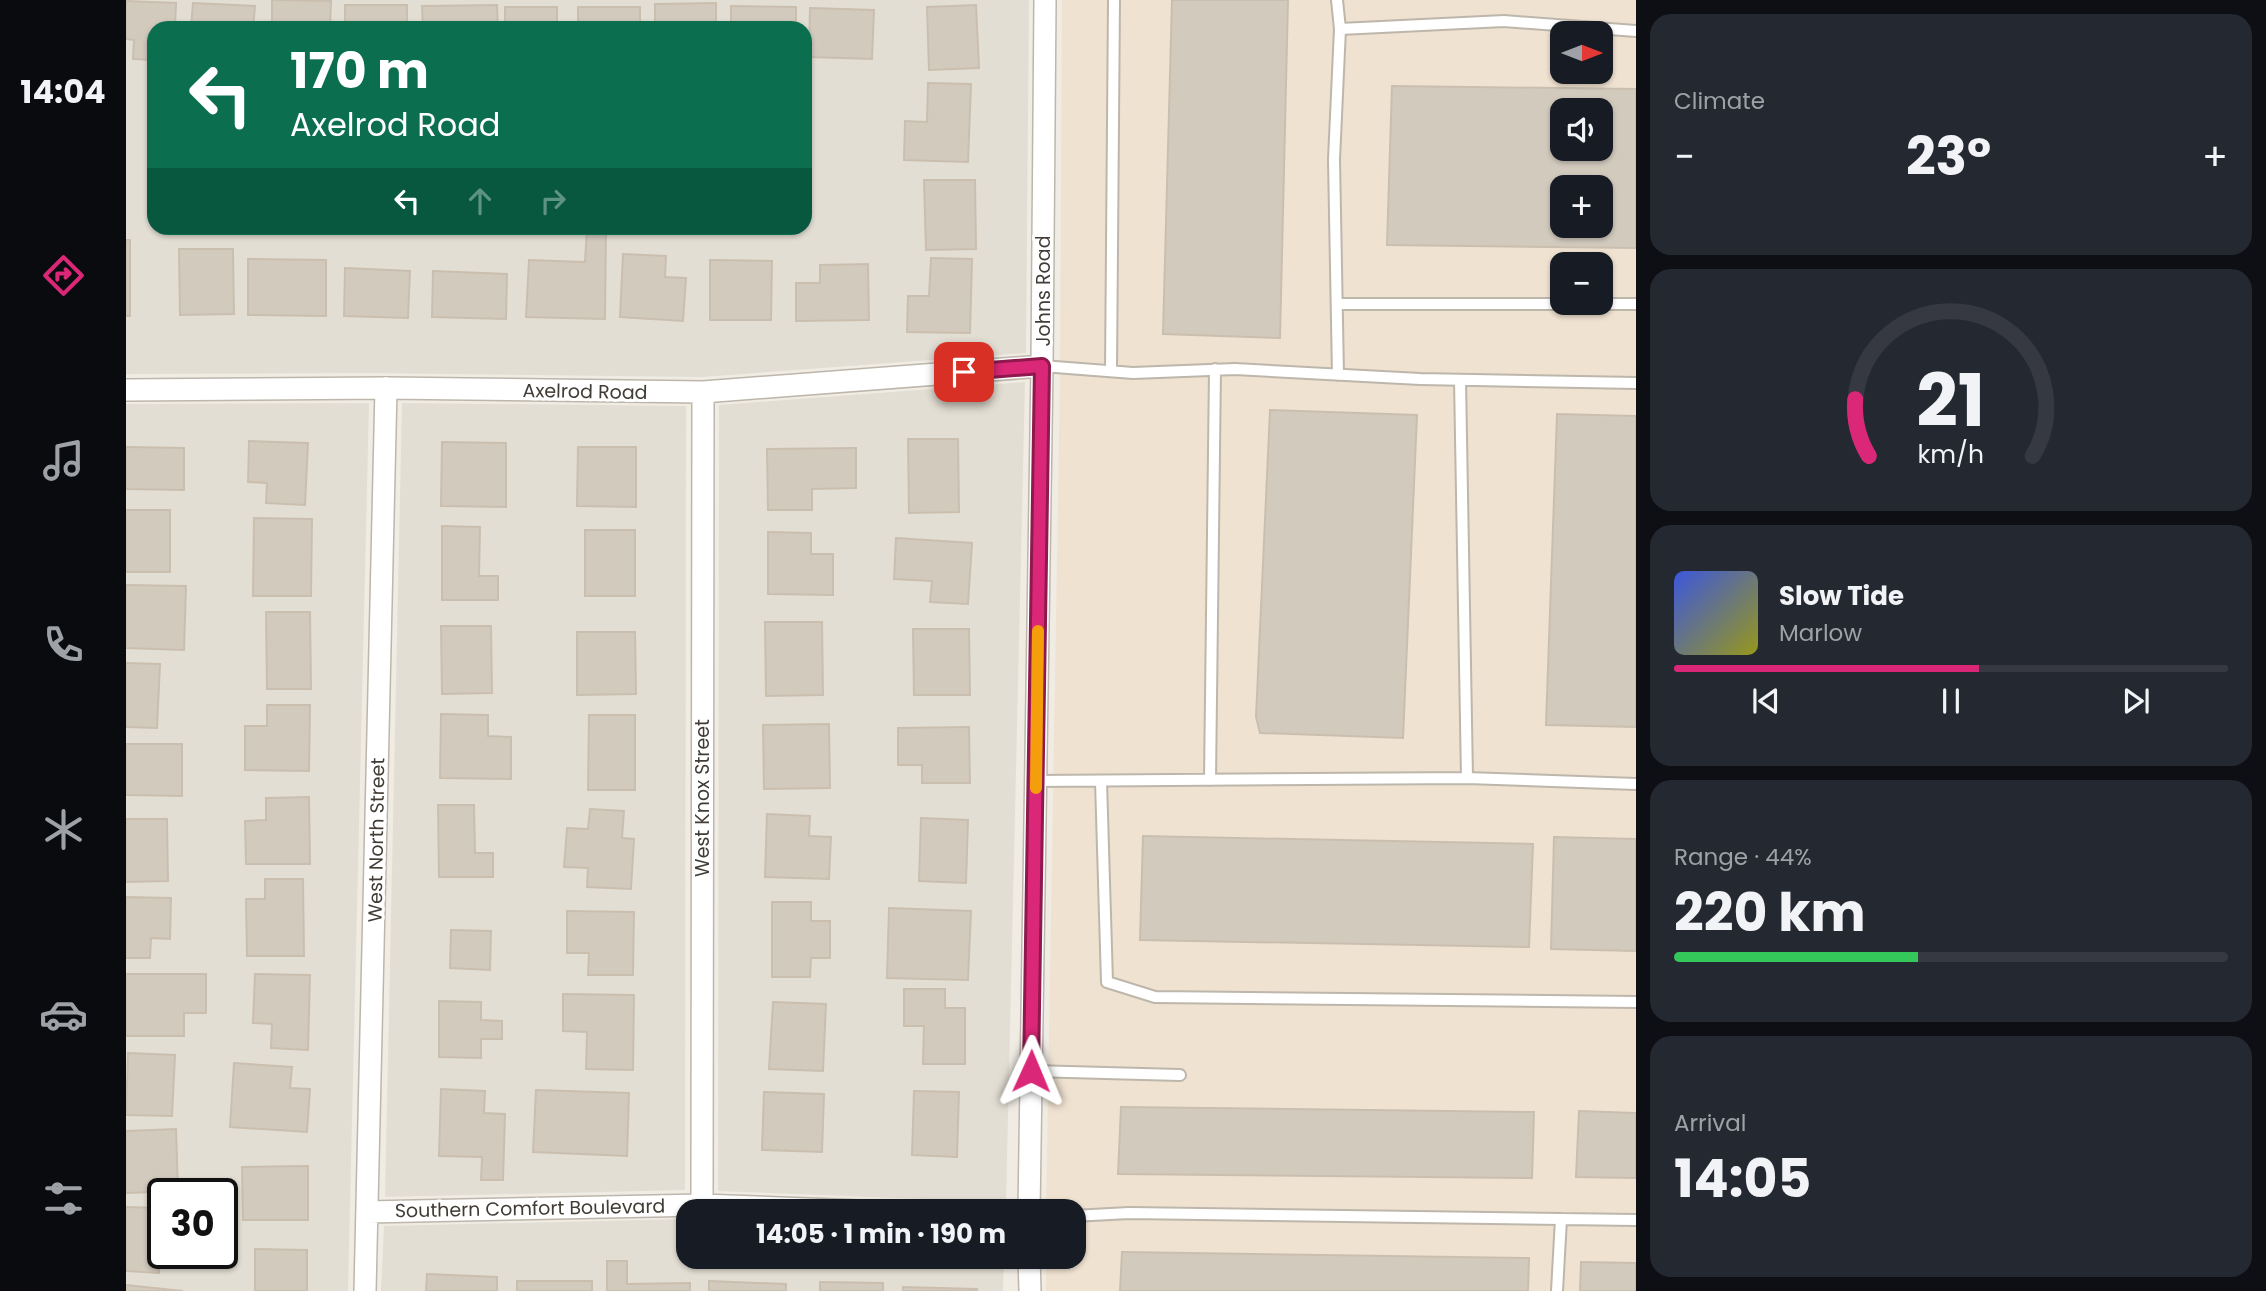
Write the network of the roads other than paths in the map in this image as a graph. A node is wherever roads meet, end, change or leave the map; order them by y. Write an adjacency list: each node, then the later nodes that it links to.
1 (1045, 0): 8 (street, Johns Road)
2 (1114, 0): 10 (lane)
3 (1337, 0): 4 (lane)
4 (1340, 29): 5 (lane); 6 (lane)
5 (1636, 31)
6 (1337, 303): 7 (lane); 11 (lane)
7 (1636, 303)
8 (1042, 366): 10 (lane); 16 (street, Axelrod Road); 20 (street, Johns Road)
9 (1215, 369): 10 (lane); 11 (lane); 19 (lane)
10 (1111, 371)
11 (1338, 375): 12 (lane)
12 (1460, 380): 13 (lane); 17 (lane)
13 (1636, 383)
14 (386, 388): 15 (street, Axelrod Road); 16 (street, Axelrod Road); 28 (street, West North Street)
15 (126, 390)
16 (703, 392): 25 (street, West Knox Street)
17 (1467, 778): 19 (lane); 21 (lane)
18 (1101, 780): 19 (lane); 20 (lane); 22 (lane)
19 (1210, 780)
20 (1036, 781): 23 (street, Johns Road)
21 (1636, 784)
22 (1636, 1002)
23 (1031, 1071): 24 (lane); 26 (street, Johns Road)
24 (1180, 1075)
25 (702, 1199)
26 (1029, 1199)
27 (676, 1206): 28 (street, Southern Comfort Boulevard)
28 (368, 1212): 33 (street, West North Street)
29 (1086, 1215): 30 (lane)
30 (1561, 1219): 31 (lane); 35 (lane)
31 (1636, 1220)
32 (1029, 1269): 34 (street)
33 (365, 1291)
34 (1030, 1291)
35 (1557, 1291)

